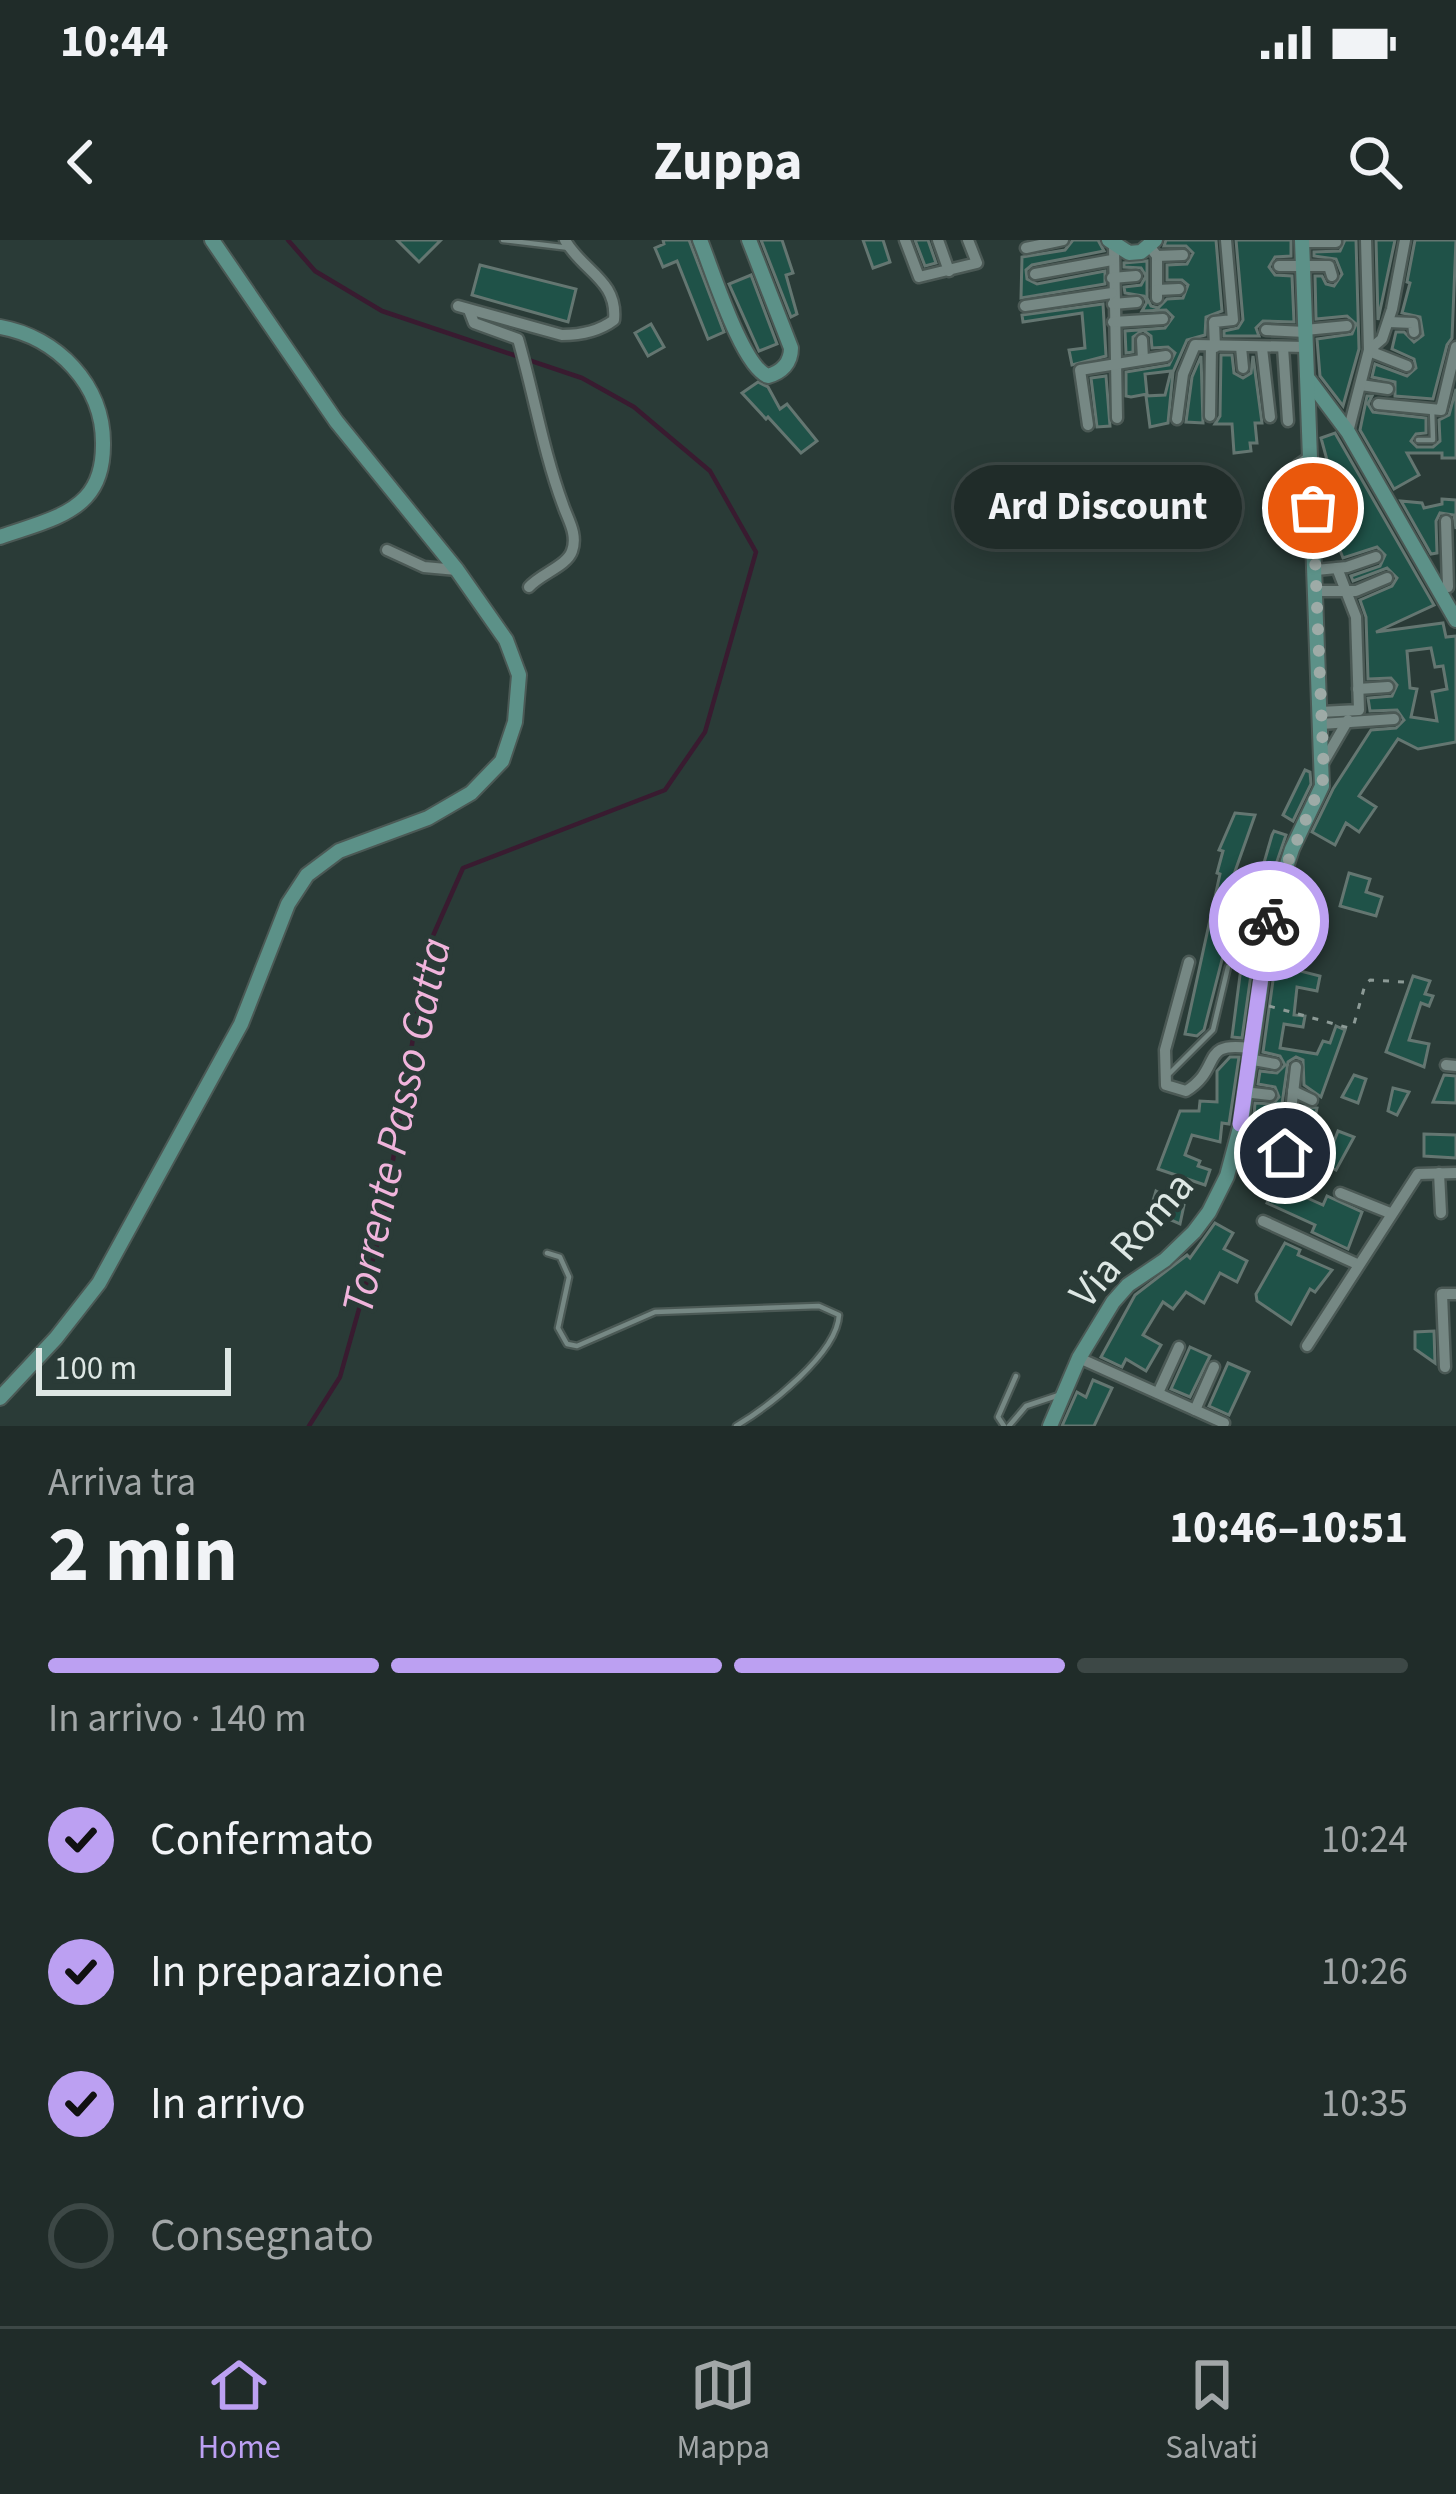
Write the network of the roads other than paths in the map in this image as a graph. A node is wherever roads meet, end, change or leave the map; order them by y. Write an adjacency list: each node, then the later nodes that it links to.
1 (212, 240): 74 (street)
2 (503, 240): 14 (lane)
3 (700, 240): 4 (street)
4 (749, 240)
5 (904, 240): 21 (street)
6 (938, 240): 21 (street)
7 (968, 240): 21 (street)
8 (1063, 240): 15 (street)
9 (1226, 240): 39 (street)
10 (1366, 240): 44 (street)
11 (1405, 240): 32 (street)
12 (1302, 241): 13 (street); 19 (street, Via Roma)
13 (1336, 242)
14 (567, 244): 77 (street)
15 (1026, 248)
16 (1154, 248): 17 (street); 18 (street); 26 (street)
17 (1112, 249): 22 (street); 25 (street)
18 (1183, 254)
19 (1302, 265): 20 (street); 24 (street); 37 (street, Via Roma)
20 (1279, 266)
21 (949, 271)
22 (1035, 274)
23 (1136, 276): 25 (street)
24 (1332, 276)
25 (1112, 278): 27 (street)
26 (1179, 289)
27 (1113, 299): 28 (street); 29 (street); 31 (street)
28 (1137, 302)
29 (1025, 306)
30 (1163, 319): 31 (street)
31 (1114, 322): 48 (street)
32 (1389, 322): 36 (street); 44 (street)
33 (1347, 326): 37 (street)
34 (0, 328): 69 (street)
35 (1266, 330): 37 (street)
36 (1414, 332)
37 (1305, 336): 41 (street); 52 (street, Via Roma)
38 (1142, 340): 47 (street)
39 (1213, 347): 40 (street); 59 (street); 62 (street)
40 (1241, 347): 42 (street); 51 (street)
41 (1283, 347): 42 (street); 64 (street)
42 (1262, 348): 60 (street)
43 (1091, 350): 50 (street)
44 (1369, 350): 49 (street); 53 (street)
45 (1166, 356): 47 (street)
46 (1455, 356): 55 (street)
47 (1143, 359): 48 (street)
48 (1115, 364): 50 (street); 61 (street)
49 (1407, 366)
50 (1094, 368): 65 (street)
51 (1243, 368)
52 (1309, 380): 58 (street); 63 (street, Via Roma)
53 (1361, 385): 54 (street); 66 (street)
54 (1388, 389)
55 (1451, 393): 57 (street)
56 (1378, 404): 57 (street)
57 (1432, 409): 67 (lane)
58 (1330, 410): 63 (street); 66 (street)
59 (1210, 416)
60 (1270, 417)
61 (1117, 418)
62 (1177, 419)
63 (1310, 420): 75 (street, Via Roma)
64 (1288, 421)
65 (1088, 424)
66 (1348, 432): 78 (street)
67 (1418, 440)
68 (1446, 520): 72 (street)
69 (0, 538)
70 (387, 550): 74 (street)
71 (1376, 556): 73 (street)
72 (1452, 560): 78 (street)
73 (1337, 568): 75 (street); 80 (street)
74 (457, 570): 118 (street)
75 (1316, 570): 79 (street, Via Roma)
76 (1387, 578): 80 (street)
77 (529, 587)
78 (1448, 589): 81 (street)
79 (1316, 591): 80 (street); 85 (street, Via Roma)
80 (1346, 591): 83 (street)
81 (1456, 620)
82 (1388, 687): 83 (street)
83 (1358, 689): 84 (street)
84 (1348, 716): 85 (street); 86 (street); 87 (street)
85 (1320, 718): 87 (street, Via Roma)
86 (1394, 718)
87 (1323, 764): 90 (street, Via Roma)
88 (1189, 962): 93 (street)
89 (1228, 967): 93 (lane)
90 (1248, 1054): 91 (street); 93 (street); 95 (street, Via Roma)
91 (1275, 1064)
92 (1296, 1067): 94 (street)
93 (1165, 1078)
94 (1293, 1090): 97 (street); 99 (street)
95 (1244, 1092): 96 (street); 98 (street, Via Roma)
96 (1270, 1095)
97 (1312, 1100)
98 (1240, 1124): 99 (street); 112 (street, Via Roma)
99 (1289, 1129): 100 (street)
100 (1285, 1153)
101 (1439, 1173): 102 (street); 104 (street); 105 (street)
102 (1456, 1173)
103 (1340, 1193): 104 (street)
104 (1390, 1213): 108 (street)
105 (1441, 1213)
106 (1263, 1221): 108 (street)
107 (547, 1253): 121 (lane)
108 (1357, 1264): 110 (street)
109 (1456, 1294): 114 (street)
110 (1307, 1346)
111 (1179, 1347): 117 (street)
112 (1079, 1358): 116 (street, Via Roma); 117 (street)
113 (1214, 1367): 119 (street)
114 (1444, 1367)
115 (1016, 1376): 122 (lane)
116 (1064, 1393): 122 (lane); 123 (street, Via Roma)
117 (1158, 1394): 119 (street)
118 (0, 1398)
119 (1195, 1410): 120 (street)
120 (1224, 1423)
121 (736, 1426)
122 (1007, 1426)
123 (1050, 1426)

